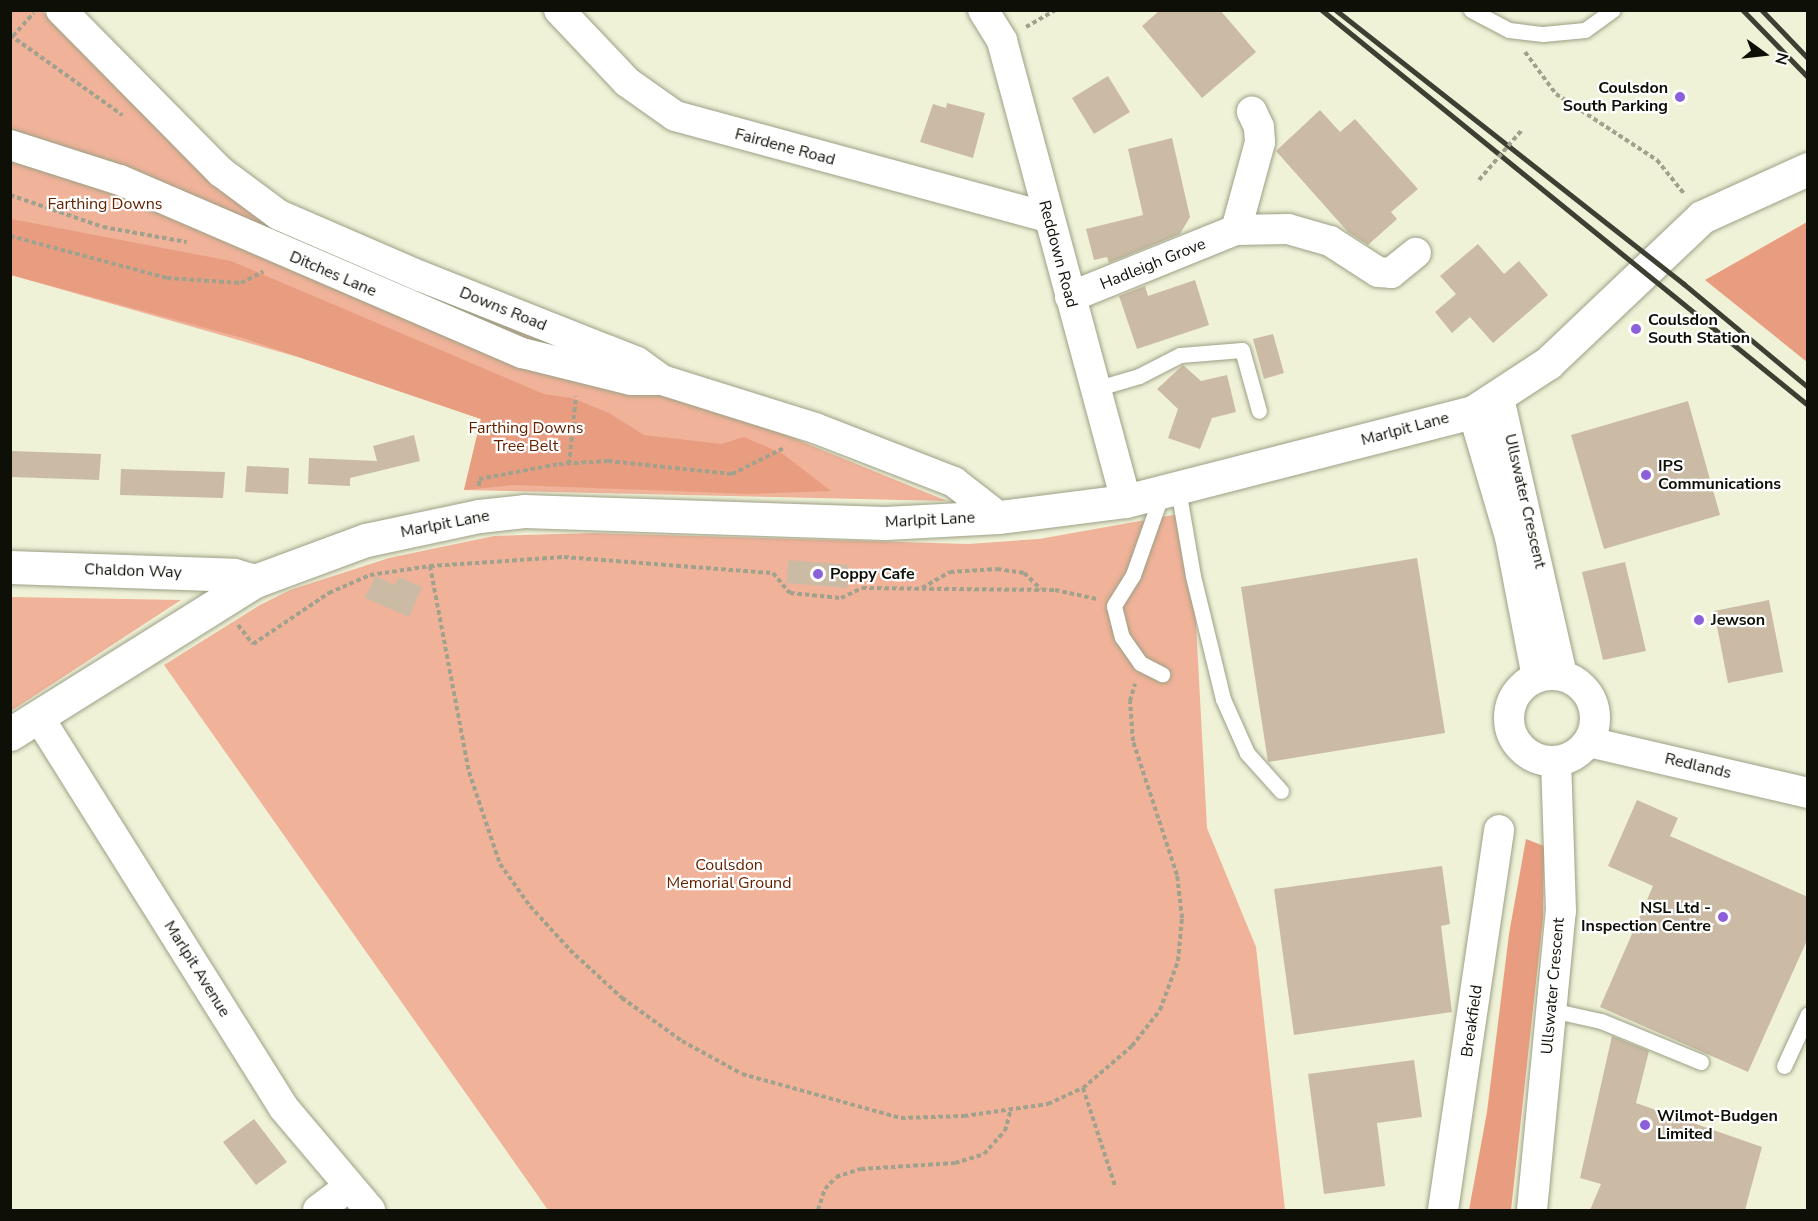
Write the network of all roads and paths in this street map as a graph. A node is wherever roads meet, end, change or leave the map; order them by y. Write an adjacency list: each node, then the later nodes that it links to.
1 (36, 10): 8 (path)
2 (61, 10): 17 (street, Downs Road)
3 (559, 10): 15 (street, Fairdene Road)
4 (983, 10): 15 (street, Reddown Road)
5 (1471, 10): 7 (lane)
6 (1613, 10): 7 (lane)
7 (1509, 30): 16 (path)
8 (10, 33)
9 (1252, 112): 18 (street)
10 (1521, 131): 13 (path, bridge)
11 (10, 145): 21 (street, Ditches Lane)
12 (1808, 169): 16 (main road, Marlpit Lane)
13 (1479, 180)
14 (10, 195): 20 (path)
15 (1047, 217): 23 (street, Reddown Road)
16 (1702, 217): 27 (main road, Marlpit Lane)
17 (291, 220): 21 (street); 25 (street, Downs Road)
18 (1236, 230): 22 (street, Hadleigh Grove); 23 (street, Hadleigh Grove)
19 (10, 236): 21 (path)
20 (191, 243)
21 (283, 252): 24 (street, Ditches Lane)
22 (1416, 253)
23 (1070, 297): 26 (street, Reddown Road)
24 (579, 367): 25 (street, Ditches Lane); 30 (path)
25 (662, 380): 29 (street, Downs Road)
26 (1095, 388): 28 (lane); 32 (street, Reddown Road)
27 (1486, 405): 31 (main road, Marlpit Lane); 44 (street, Ullswater Crescent)
28 (1259, 411)
29 (815, 428): 30 (path); 34 (street, Downs Road)
30 (569, 464): 33 (path)
31 (1170, 491): 32 (main road, Marlpit Lane); 40 (lane); 49 (lane)
32 (1126, 501): 34 (main road, Marlpit Lane)
33 (479, 516): 34 (main road, Marlpit Lane); 37 (main road, Marlpit Lane)
34 (999, 517)
35 (430, 566): 38 (path); 41 (path); 57 (path)
36 (10, 567): 37 (main road, Chaldon Way)
37 (255, 581): 45 (main road, Marlpit Lane)
38 (921, 588): 39 (path); 39 (path)
39 (1041, 590): 40 (path)
40 (1114, 606): 42 (lane)
41 (242, 631)
42 (1140, 663): 43 (lane); 56 (path)
43 (1162, 674)
44 (1550, 676): 47 (street); 48 (street)
45 (38, 716): 46 (main road, Marlpit Lane); 59 (street, Marlpit Avenue)
46 (10, 734)
47 (1588, 742): 48 (street); 50 (street, Redlands)
48 (1556, 761): 52 (street, Ullswater Crescent)
49 (1281, 791)
50 (1808, 793)
51 (1499, 830): 63 (street, Breakfield)
52 (1551, 1010): 54 (lane); 64 (street, Ullswater Crescent)
53 (1808, 1014): 55 (lane)
54 (1701, 1062)
55 (1784, 1066)
56 (1083, 1088): 57 (path); 58 (path)
57 (1011, 1109): 62 (path)
58 (1115, 1186)
59 (348, 1187): 60 (street); 61 (street, Marlpit Avenue)
60 (318, 1210)
61 (370, 1210)
62 (818, 1210)
63 (1443, 1210)
64 (1532, 1210)

